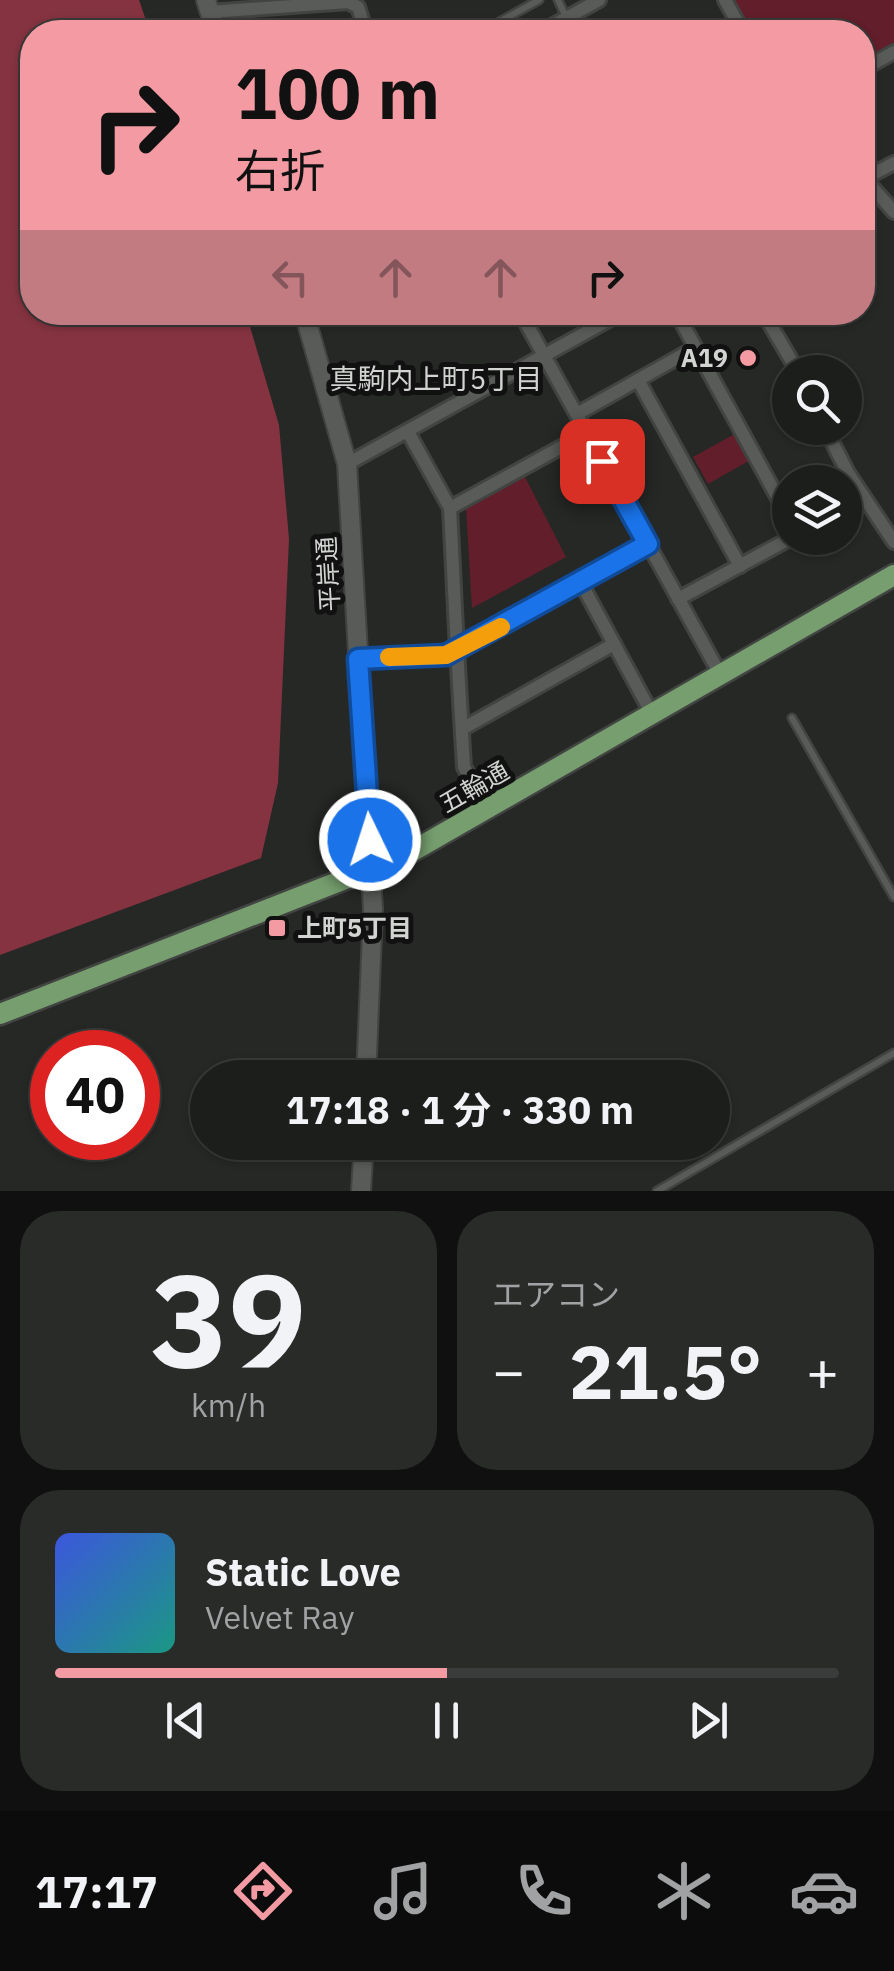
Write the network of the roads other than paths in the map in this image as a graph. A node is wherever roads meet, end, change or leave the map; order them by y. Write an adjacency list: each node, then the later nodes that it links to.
1 (539, 0): 8 (lane)
2 (558, 0): 7 (lane)
3 (600, 0): 7 (street)
4 (355, 2): 5 (street)
5 (247, 4): 6 (street)
6 (208, 6)
7 (566, 18): 9 (street)
8 (503, 20)
9 (562, 20)
10 (875, 192): 11 (street)
11 (894, 212)
12 (308, 325): 25 (street, 平岸通)
13 (527, 325): 19 (street)
14 (600, 325): 19 (street)
15 (683, 325): 17 (street)
16 (771, 325): 18 (street)
17 (695, 348): 20 (street); 26 (street)
18 (788, 355)
19 (544, 356): 21 (street); 22 (street)
20 (638, 380): 21 (street); 31 (street)
21 (577, 414): 23 (street)
22 (408, 432): 25 (street); 27 (street)
23 (587, 433): 27 (street); 29 (street)
24 (834, 445): 28 (street)
25 (347, 464): 37 (street, 平岸通)
26 (772, 487)
27 (450, 508): 36 (street)
28 (894, 542)
29 (648, 544): 33 (street); 34 (street)
30 (772, 548): 31 (street)
31 (740, 566): 34 (street)
32 (894, 575): 38 (main road, 五輪通)
33 (580, 583): 35 (street); 36 (street)
34 (678, 599): 38 (street)
35 (614, 644): 39 (street); 41 (street)
36 (457, 650): 37 (street); 41 (street)
37 (358, 659): 43 (street, 平岸通)
38 (720, 674): 39 (main road, 五輪通)
39 (652, 714): 42 (main road, 五輪通)
40 (792, 718): 44 (lane)
41 (462, 729): 42 (street)
42 (487, 808): 43 (main road, 五輪通)
43 (371, 868): 45 (main road, 五輪通); 47 (street, 平岸通)
44 (894, 896)
45 (0, 1014)
46 (894, 1054): 50 (lane)
47 (366, 1060)
48 (363, 1160): 49 (street)
49 (362, 1191)
50 (657, 1191)

